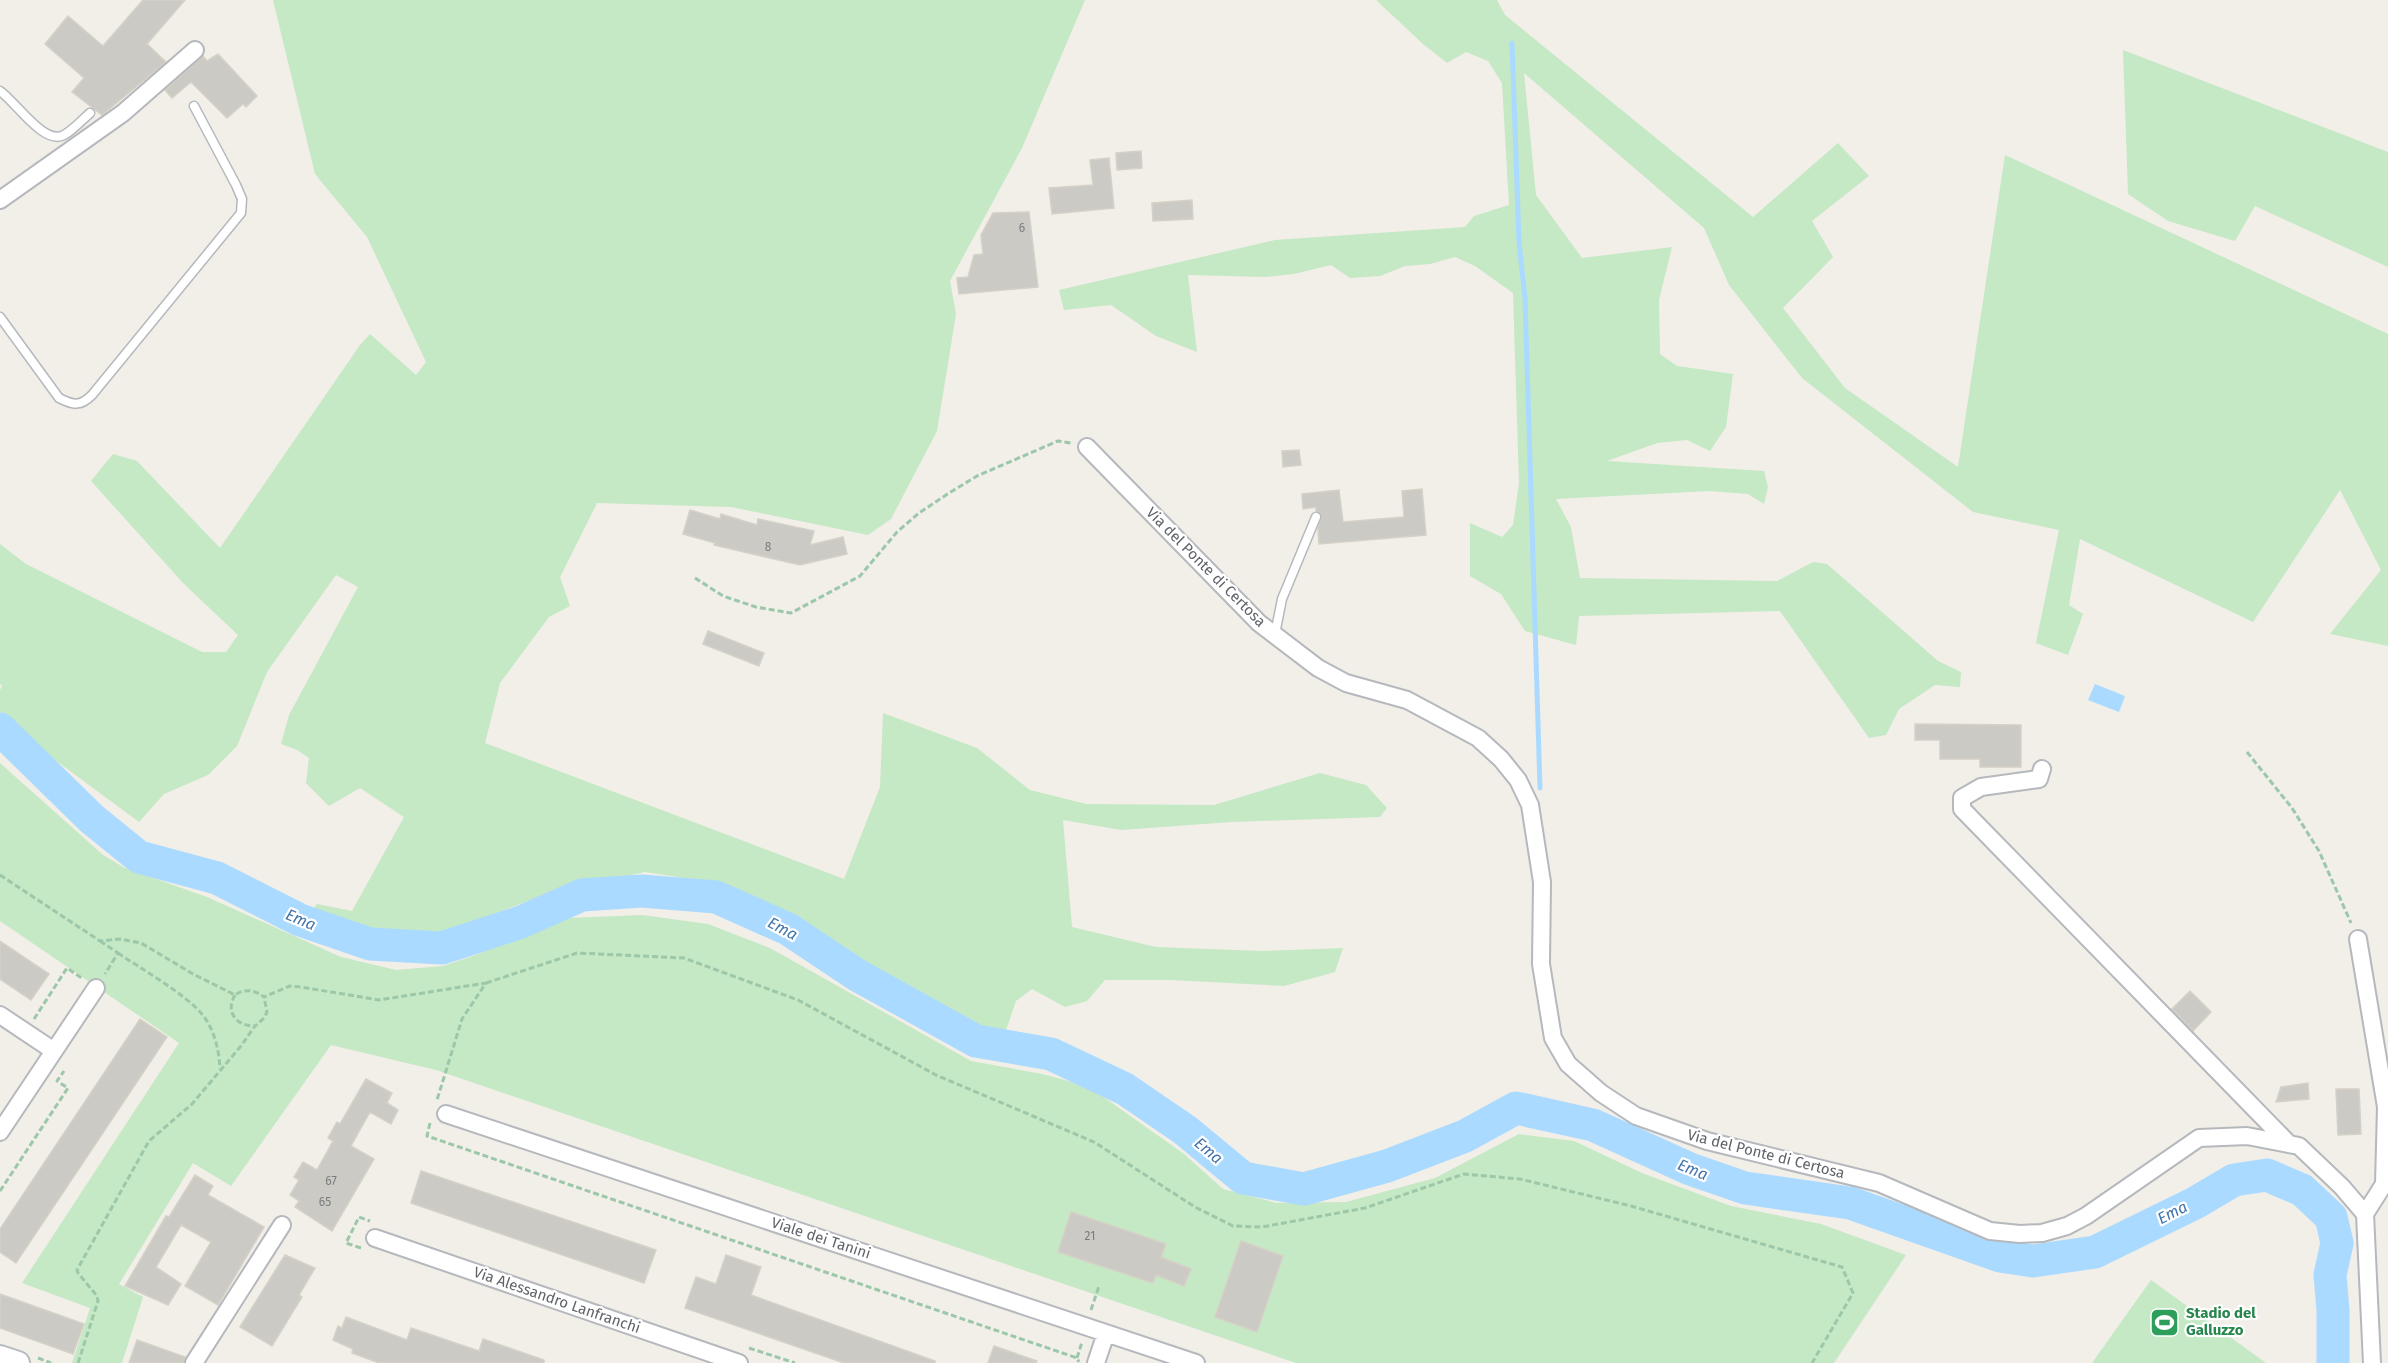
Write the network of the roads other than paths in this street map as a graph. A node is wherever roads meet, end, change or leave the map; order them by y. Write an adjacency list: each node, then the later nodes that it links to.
1 (195, 50): 5 (street)
2 (0, 91): 4 (lane)
3 (194, 106): 6 (lane)
4 (90, 113)
5 (0, 200)
6 (0, 317)
7 (1087, 447): 9 (street, Via del Ponte di Certosa)
8 (1316, 518): 9 (lane)
9 (1275, 634): 17 (street, Via del Ponte di Certosa)
10 (2042, 769): 17 (street, Via del Ponte di Certosa)
11 (2358, 939): 18 (street)
12 (96, 988): 14 (street)
13 (0, 1015): 14 (street)
14 (54, 1051): 16 (street)
15 (440, 1112): 21 (street, Viale dei Tanini)
16 (0, 1132)
17 (2289, 1144): 18 (street, Via del Ponte di Certosa)
18 (2365, 1214): 28 (street)
19 (282, 1225): 24 (street)
20 (375, 1238): 25 (street, Via Alessandro Lanfranchi)
21 (1106, 1333): 26 (street); 27 (street, Viale dei Tanini)
22 (0, 1357): 23 (main road)
23 (18, 1363)
24 (194, 1363)
25 (739, 1363)
26 (1096, 1363)
27 (1196, 1363)
28 (2372, 1363)

